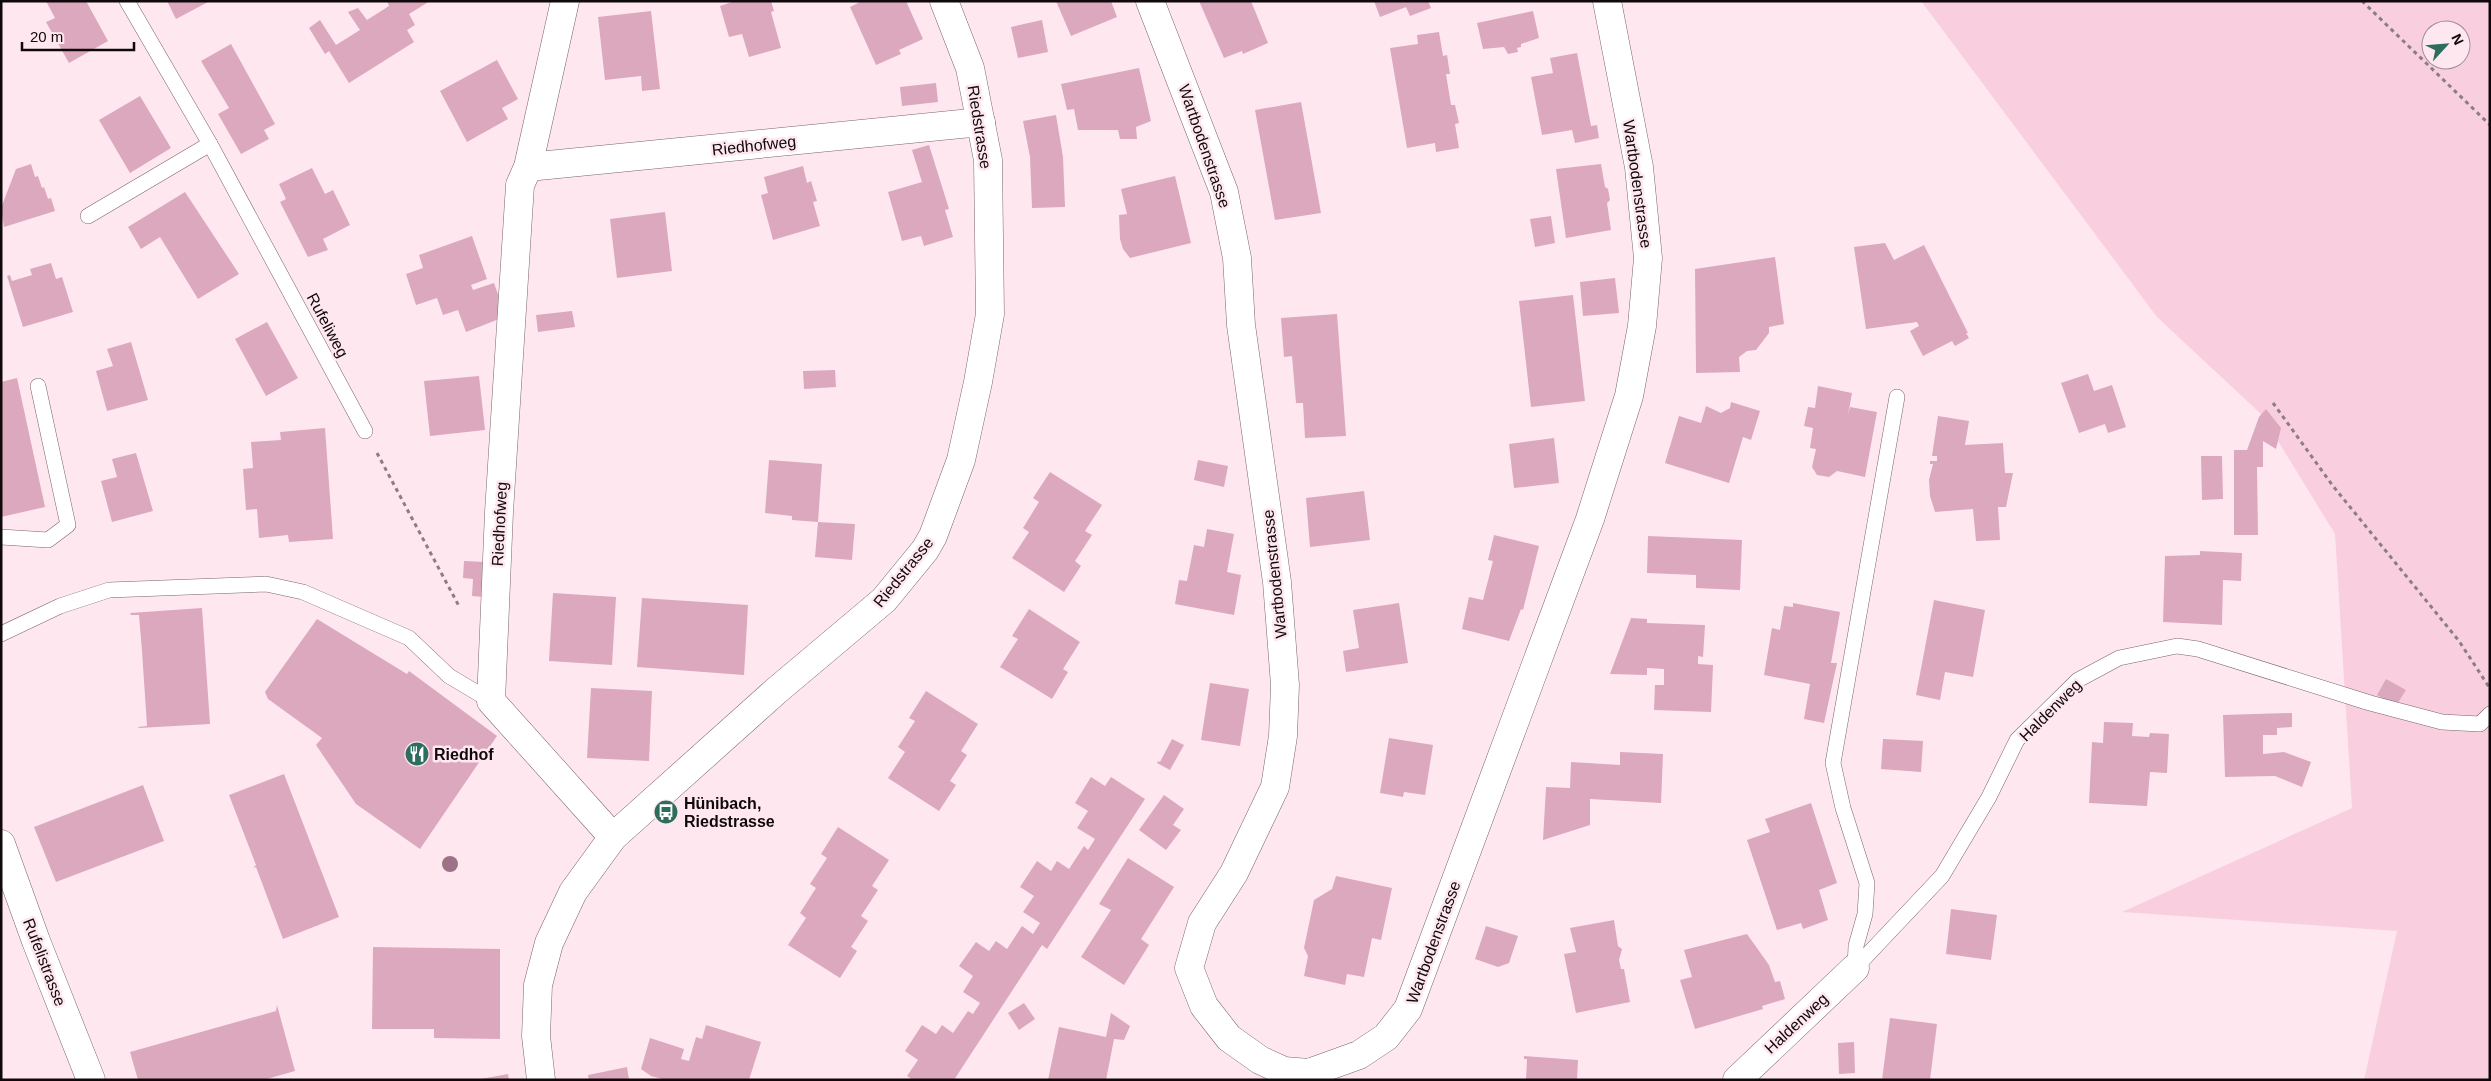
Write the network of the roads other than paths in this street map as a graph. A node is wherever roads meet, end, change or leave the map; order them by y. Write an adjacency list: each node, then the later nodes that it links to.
1 (127, 1): 7 (lane, Rufeliweg)
2 (565, 1): 8 (street, Riedhofweg)
3 (944, 1): 6 (street, Riedstrasse)
4 (1150, 1): 20 (street, Wartbodenstrasse)
5 (1607, 1): 20 (street, Wartbodenstrasse)
6 (981, 122): 8 (street, Riedhofweg); 17 (street, Riedstrasse)
7 (210, 144): 9 (lane); 12 (lane, Rufeliweg)
8 (528, 167): 15 (street, Riedhofweg)
9 (88, 216)
10 (38, 386): 13 (lane)
11 (1897, 397): 19 (lane)
12 (365, 431)
13 (1, 537)
14 (1, 634): 15 (lane)
15 (491, 701): 17 (street)
16 (2490, 714): 19 (lane, Haldenweg)
17 (613, 837): 22 (street, Riedstrasse)
18 (1, 844): 21 (street, Rufelistrasse)
19 (1855, 968): 23 (street, Haldenweg)
20 (1309, 1077)
21 (91, 1080)
22 (542, 1080)
23 (1736, 1080)

